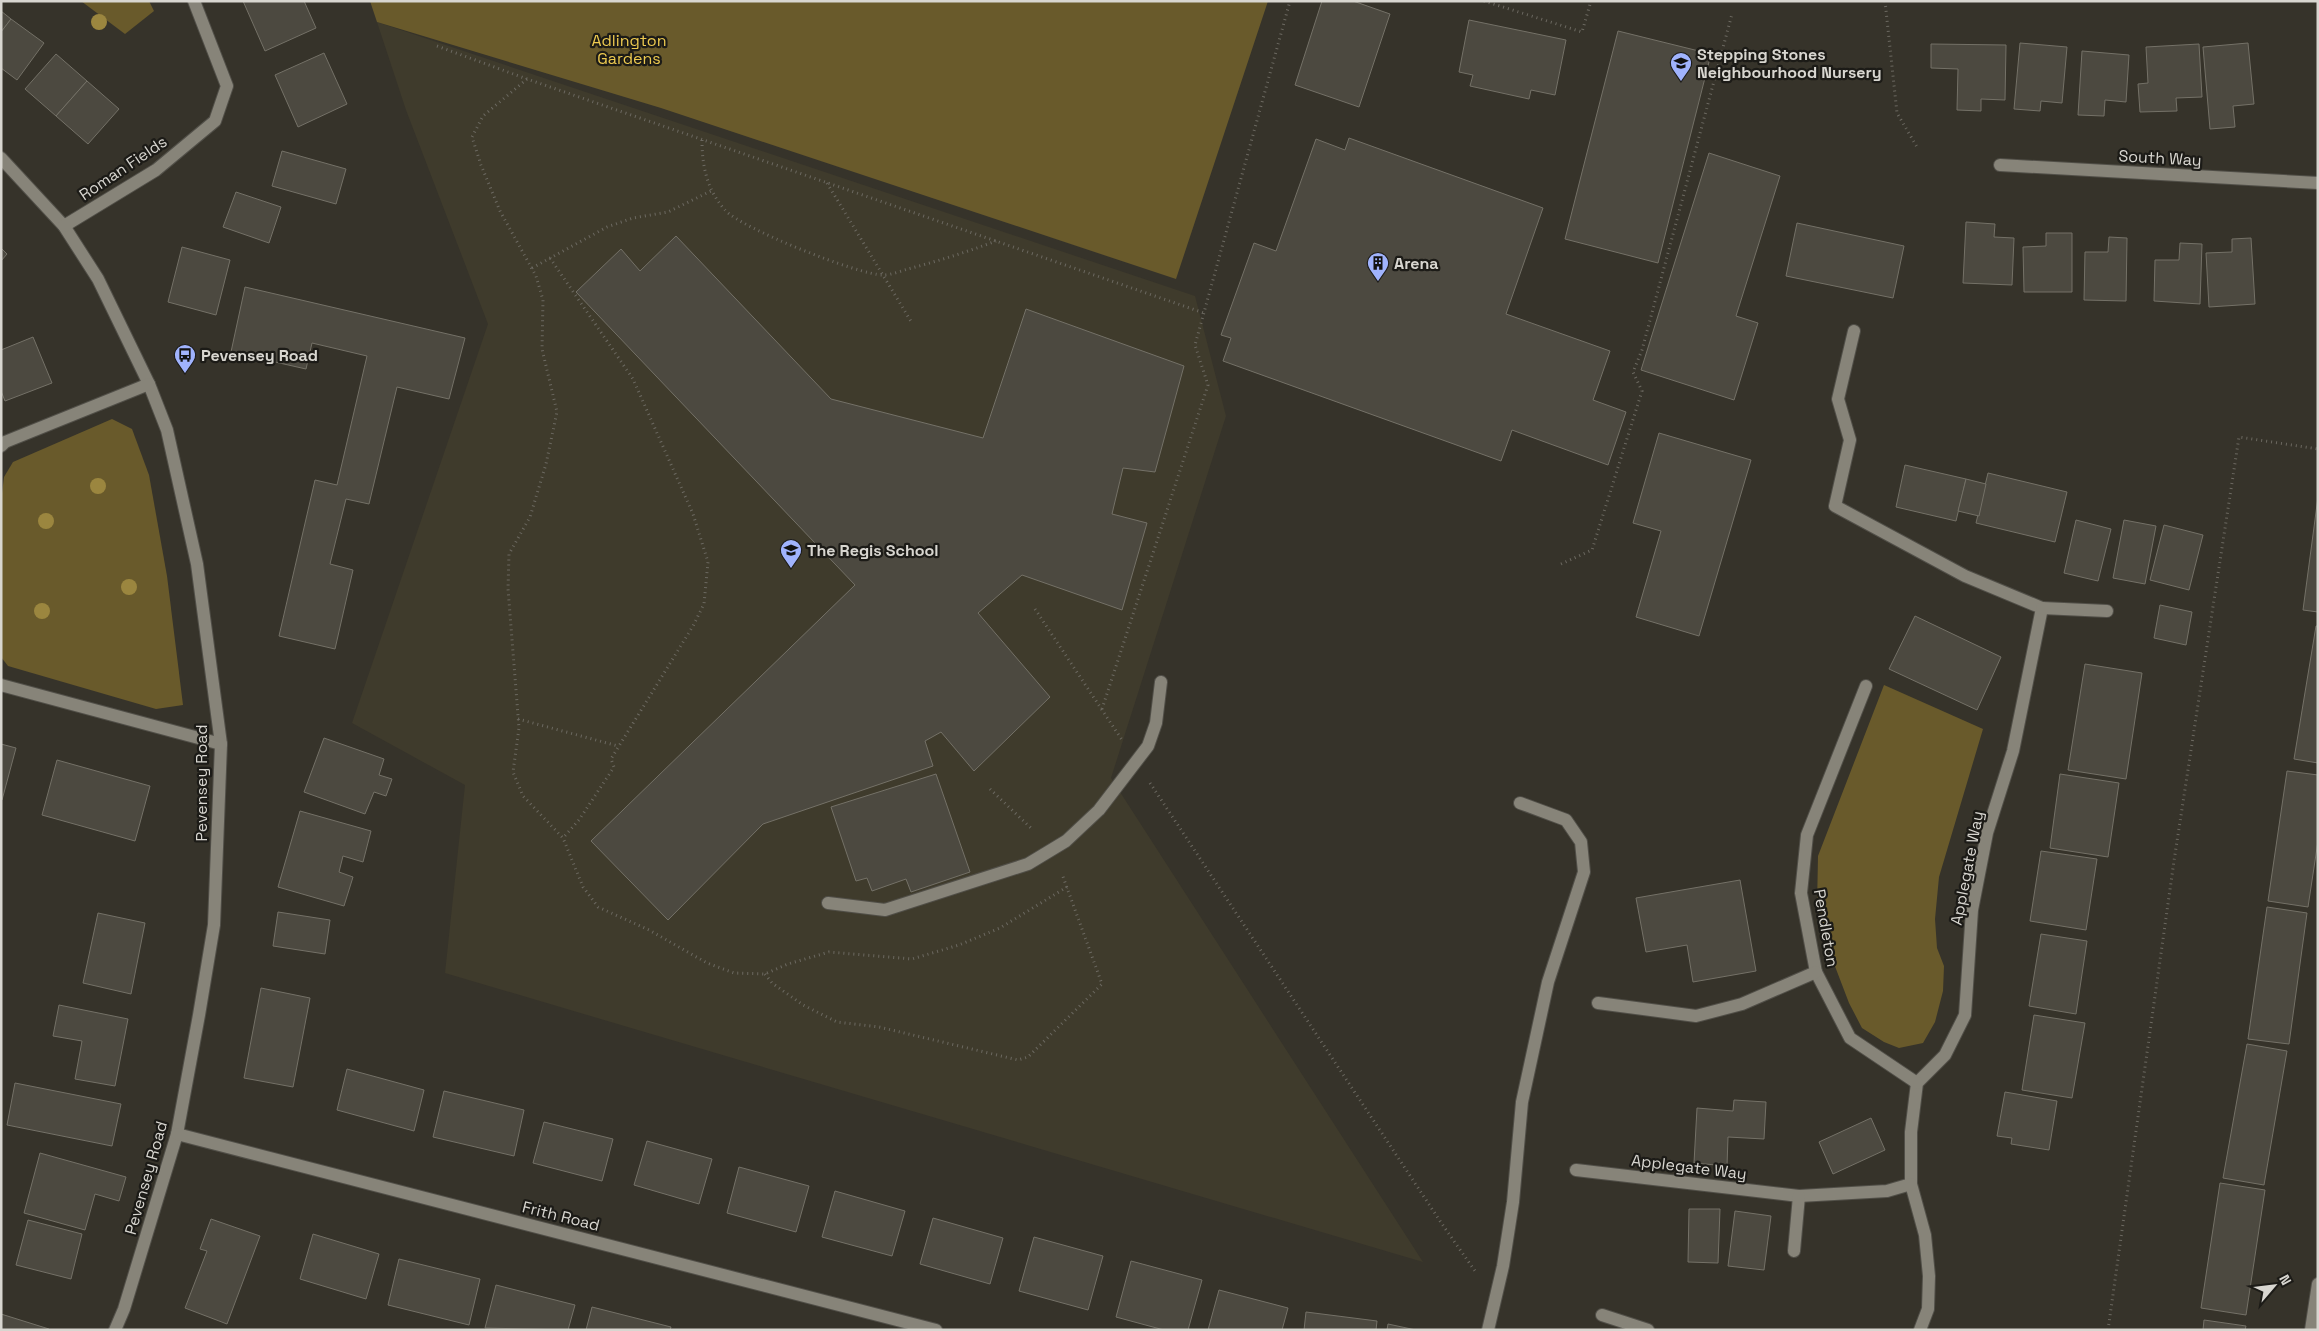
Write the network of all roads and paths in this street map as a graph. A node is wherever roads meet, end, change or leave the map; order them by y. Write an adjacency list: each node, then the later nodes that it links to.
1 (194, 1): 16 (street, Roman Fields)
2 (1290, 1): 21 (path)
3 (1484, 1): 4 (path)
4 (1591, 1)
5 (1885, 1): 10 (path)
6 (1732, 14): 27 (path)
7 (437, 46): 8 (path)
8 (527, 79): 9 (path); 19 (path)
9 (702, 140): 13 (path); 15 (path)
10 (1917, 147)
11 (1, 158): 16 (street, Pevensey Road)
12 (2000, 165): 14 (street, South Way)
13 (827, 183): 17 (path); 20 (path)
14 (2318, 183)
15 (712, 190): 18 (path); 20 (path)
16 (64, 226): 24 (street, Pevensey Road)
17 (996, 241): 20 (path); 21 (path)
18 (550, 258): 19 (path); 37 (path)
19 (532, 268): 35 (path)
20 (883, 275): 22 (path)
21 (1204, 313): 34 (path)
22 (912, 323)
23 (1854, 331): 28 (street)
24 (149, 384): 25 (street); 36 (street, Pevensey Road)
25 (1, 446)
26 (2318, 449): 62 (path)
27 (1561, 564)
28 (2042, 608): 30 (street); 48 (street, Applegate Way)
29 (1035, 609): 34 (path)
30 (2107, 611)
31 (1161, 682): 38 (street)
32 (1, 685): 36 (street)
33 (1866, 686): 45 (street, Pendleton)
34 (1102, 709): 38 (path)
35 (518, 719): 37 (path); 41 (path)
36 (221, 744): 49 (street, Pevensey Road)
37 (618, 746): 41 (path)
38 (1137, 763): 42 (street); 55 (path)
39 (990, 789): 42 (path)
40 (1520, 803): 55 (street)
41 (563, 838): 46 (path)
42 (1053, 849): 43 (path); 44 (street)
43 (1067, 887): 46 (path); 46 (path)
44 (828, 903)
45 (1816, 972): 47 (street); 48 (street, Pendleton)
46 (765, 974)
47 (1598, 1003)
48 (1917, 1083): 51 (street)
49 (177, 1134): 57 (street, Pevensey Road); 58 (street, Frith Road)
50 (1576, 1170): 52 (street, Applegate Way)
51 (1911, 1184): 52 (street, Applegate Way); 61 (street)
52 (1799, 1196): 53 (street)
53 (1794, 1251)
54 (2318, 1284): 63 (street)
55 (1496, 1300): 59 (street)
56 (1602, 1315): 60 (street)
57 (115, 1330)
58 (936, 1330)
59 (1488, 1330)
60 (1648, 1330)
61 (1920, 1330)
62 (2108, 1330)
63 (2311, 1330)

